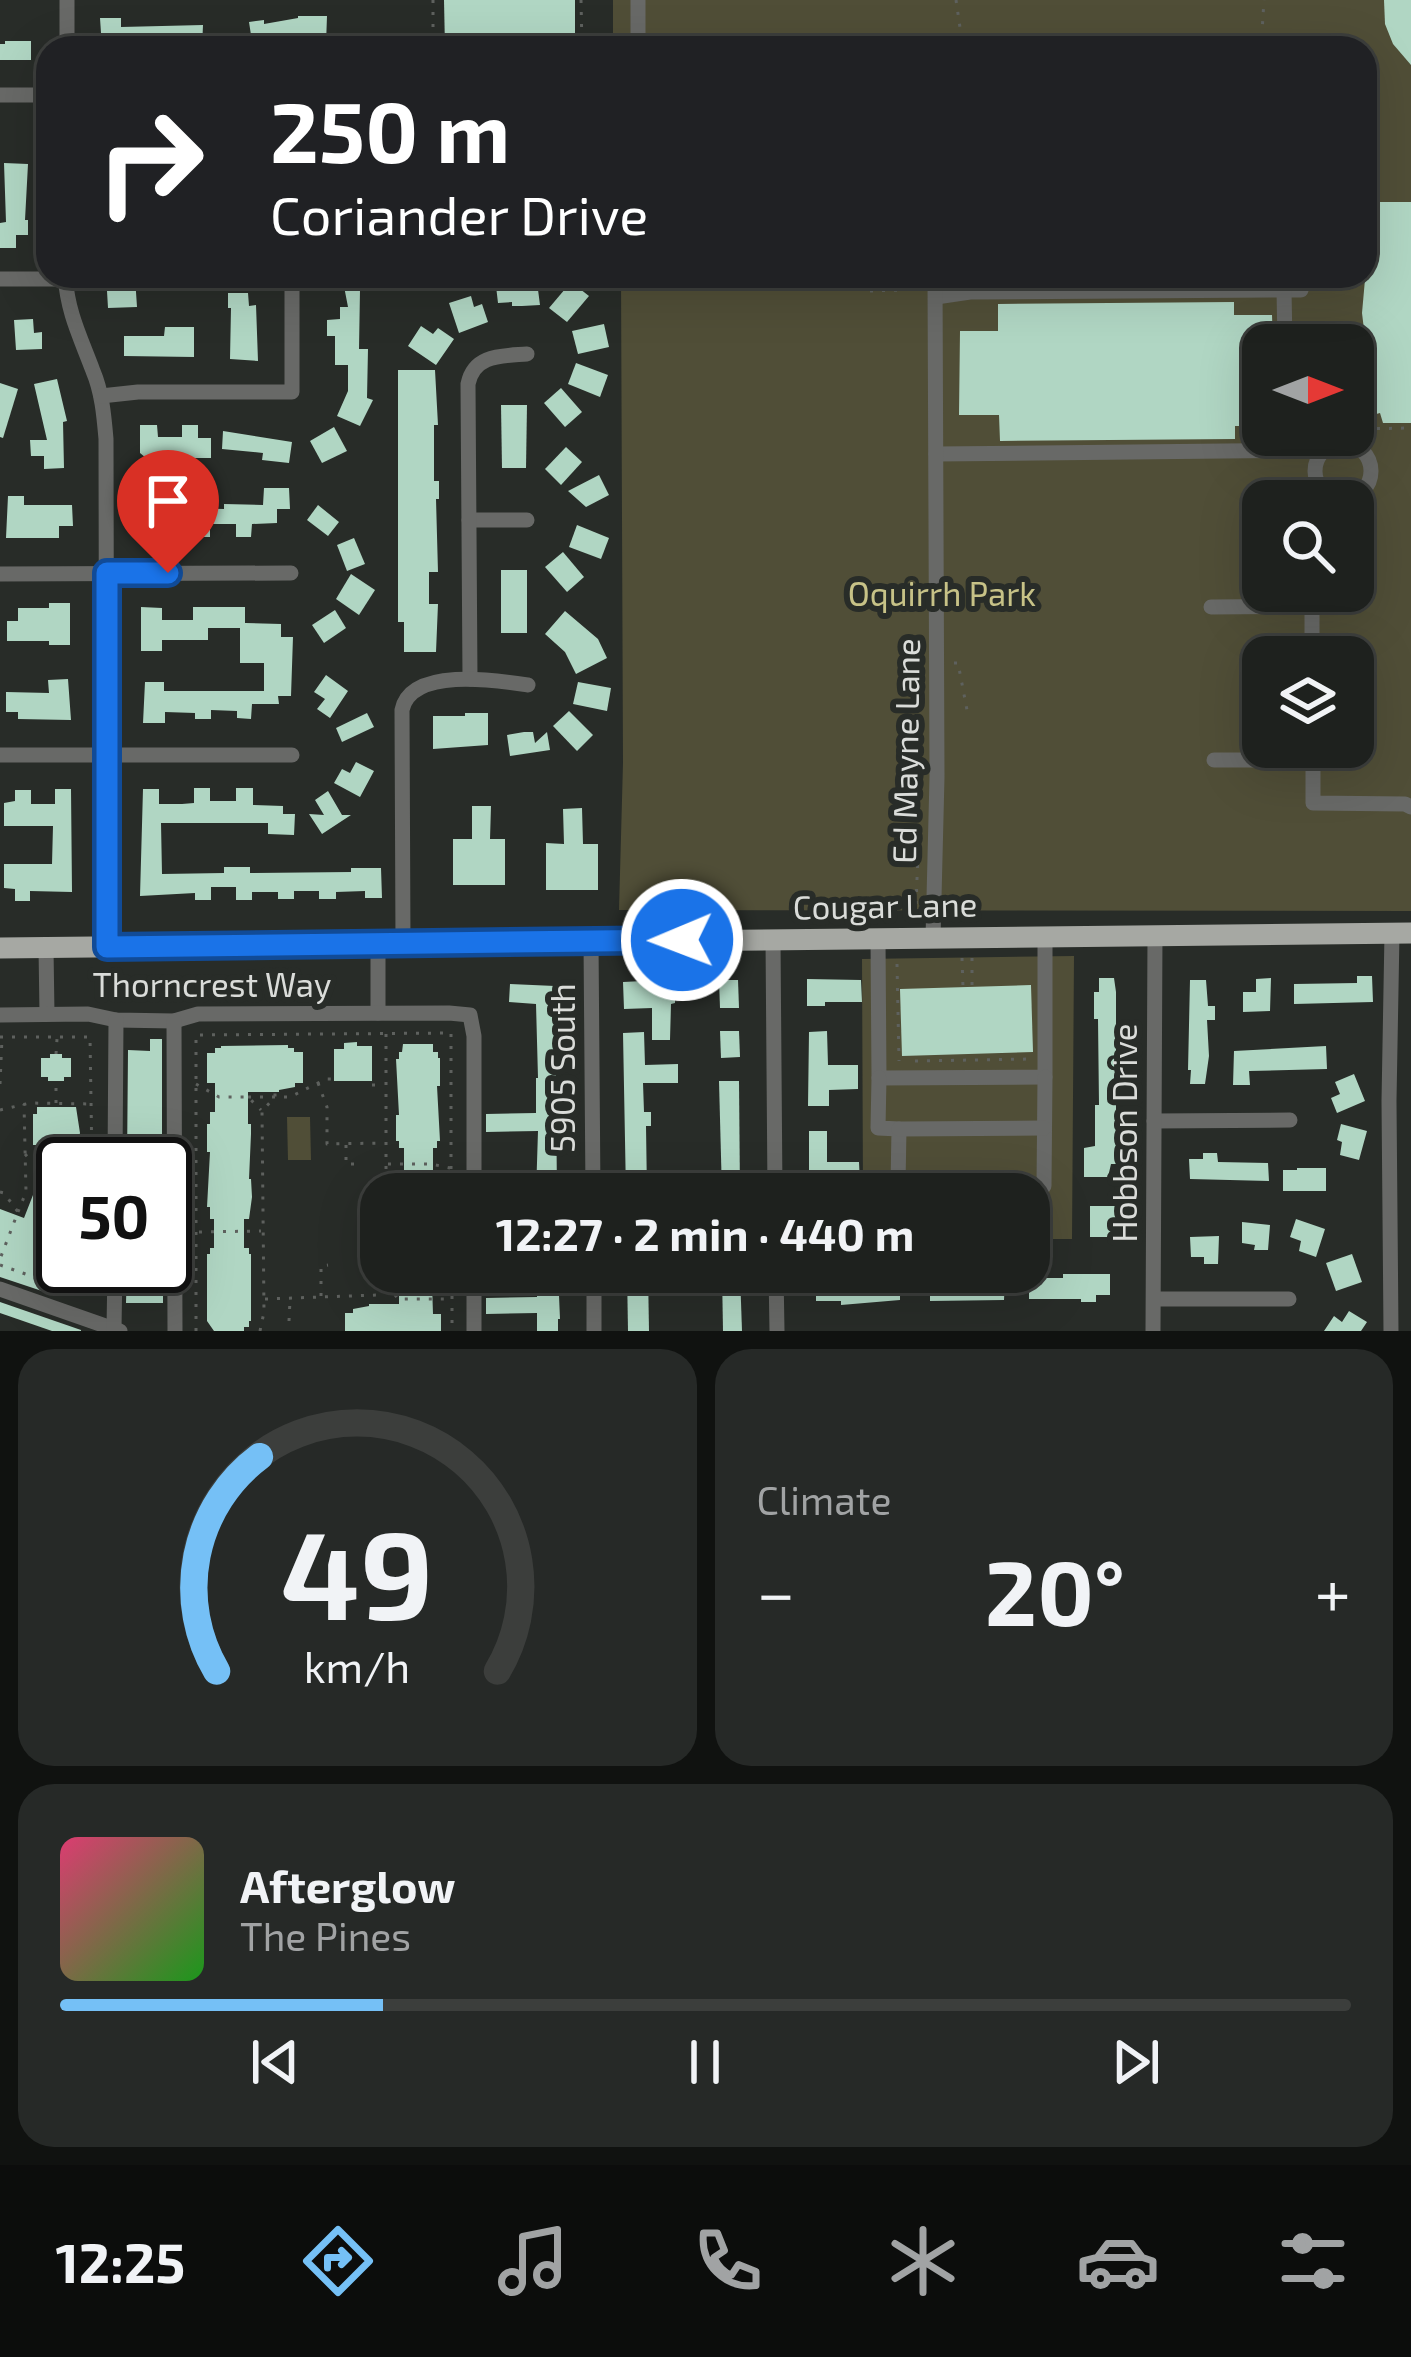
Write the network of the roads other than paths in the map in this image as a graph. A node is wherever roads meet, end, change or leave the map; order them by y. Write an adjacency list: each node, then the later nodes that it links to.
1 (67, 0): 3 (street)
2 (638, 0): 4 (street)
3 (67, 36)
4 (638, 36)
5 (0, 95): 6 (street)
6 (36, 95)
7 (36, 278): 8 (street)
8 (0, 279)
9 (67, 288): 17 (street)
10 (292, 288): 17 (street)
11 (936, 288): 14 (street, Ed Mayne Lane)
12 (1302, 288): 13 (street)
13 (1284, 290): 14 (street); 15 (street)
14 (936, 297): 19 (street, Ed Mayne Lane)
15 (1285, 324)
16 (527, 355): 20 (street)
17 (100, 396): 22 (street)
18 (1242, 444): 19 (street)
19 (936, 454): 39 (street, Ed Mayne Lane)
20 (470, 520): 21 (street); 27 (street)
21 (527, 520)
22 (107, 573): 23 (street); 24 (street); 29 (street)
23 (291, 573)
24 (0, 574)
25 (1242, 604): 26 (street)
26 (1211, 607)
27 (470, 680): 28 (street); 44 (street)
28 (528, 685)
29 (107, 754): 30 (street); 31 (street); 46 (street)
30 (0, 755)
31 (292, 755)
32 (1242, 758): 33 (street)
33 (1214, 760)
34 (1313, 768): 35 (street)
35 (1411, 807)
36 (1401, 933): 37 (main road, Cougar Lane); 76 (street)
37 (1155, 935): 38 (main road, Cougar Lane); 56 (street, Hobbson Drive)
38 (1045, 936): 39 (main road, Cougar Lane); 54 (street)
39 (933, 938): 41 (main road, Cougar Lane)
40 (773, 939): 41 (main road, Cougar Lane); 42 (main road, Cougar Lane); 62 (street)
41 (878, 939): 53 (street)
42 (591, 941): 44 (main road, Cougar Lane); 61 (street, 5905 South)
43 (378, 943): 44 (main road, Cougar Lane); 46 (main road, Cougar Lane); 48 (street, Thorncrest Way)
44 (403, 943)
45 (46, 947): 46 (main road, Cougar Lane); 47 (main road, Cougar Lane); 49 (street, Thorncrest Way)
46 (107, 947)
47 (0, 948)
48 (378, 1013): 52 (street, Thorncrest Way); 60 (street, Thorncrest Way)
49 (46, 1014): 50 (street, Thorncrest Way); 51 (street, Thorncrest Way)
50 (0, 1015)
51 (116, 1020): 52 (street, Thorncrest Way); 59 (street)
52 (174, 1021): 71 (street)
53 (879, 1078): 54 (street); 58 (street)
54 (1045, 1078): 57 (street)
55 (1290, 1120): 56 (street)
56 (1154, 1121): 68 (street, Hobbson Drive)
57 (1044, 1128): 58 (street); 58 (street)
58 (899, 1129)
59 (115, 1137)
60 (474, 1173)
61 (593, 1173)
62 (775, 1173)
63 (0, 1289): 70 (street)
64 (116, 1293): 70 (street)
65 (474, 1293): 72 (street)
66 (594, 1293): 73 (street)
67 (776, 1293): 74 (street)
68 (1154, 1299): 69 (street); 75 (street, Hobbson Drive)
69 (1289, 1299)
70 (117, 1330)
71 (175, 1331)
72 (474, 1331)
73 (594, 1331)
74 (777, 1331)
75 (1153, 1331)
76 (1391, 1331)

